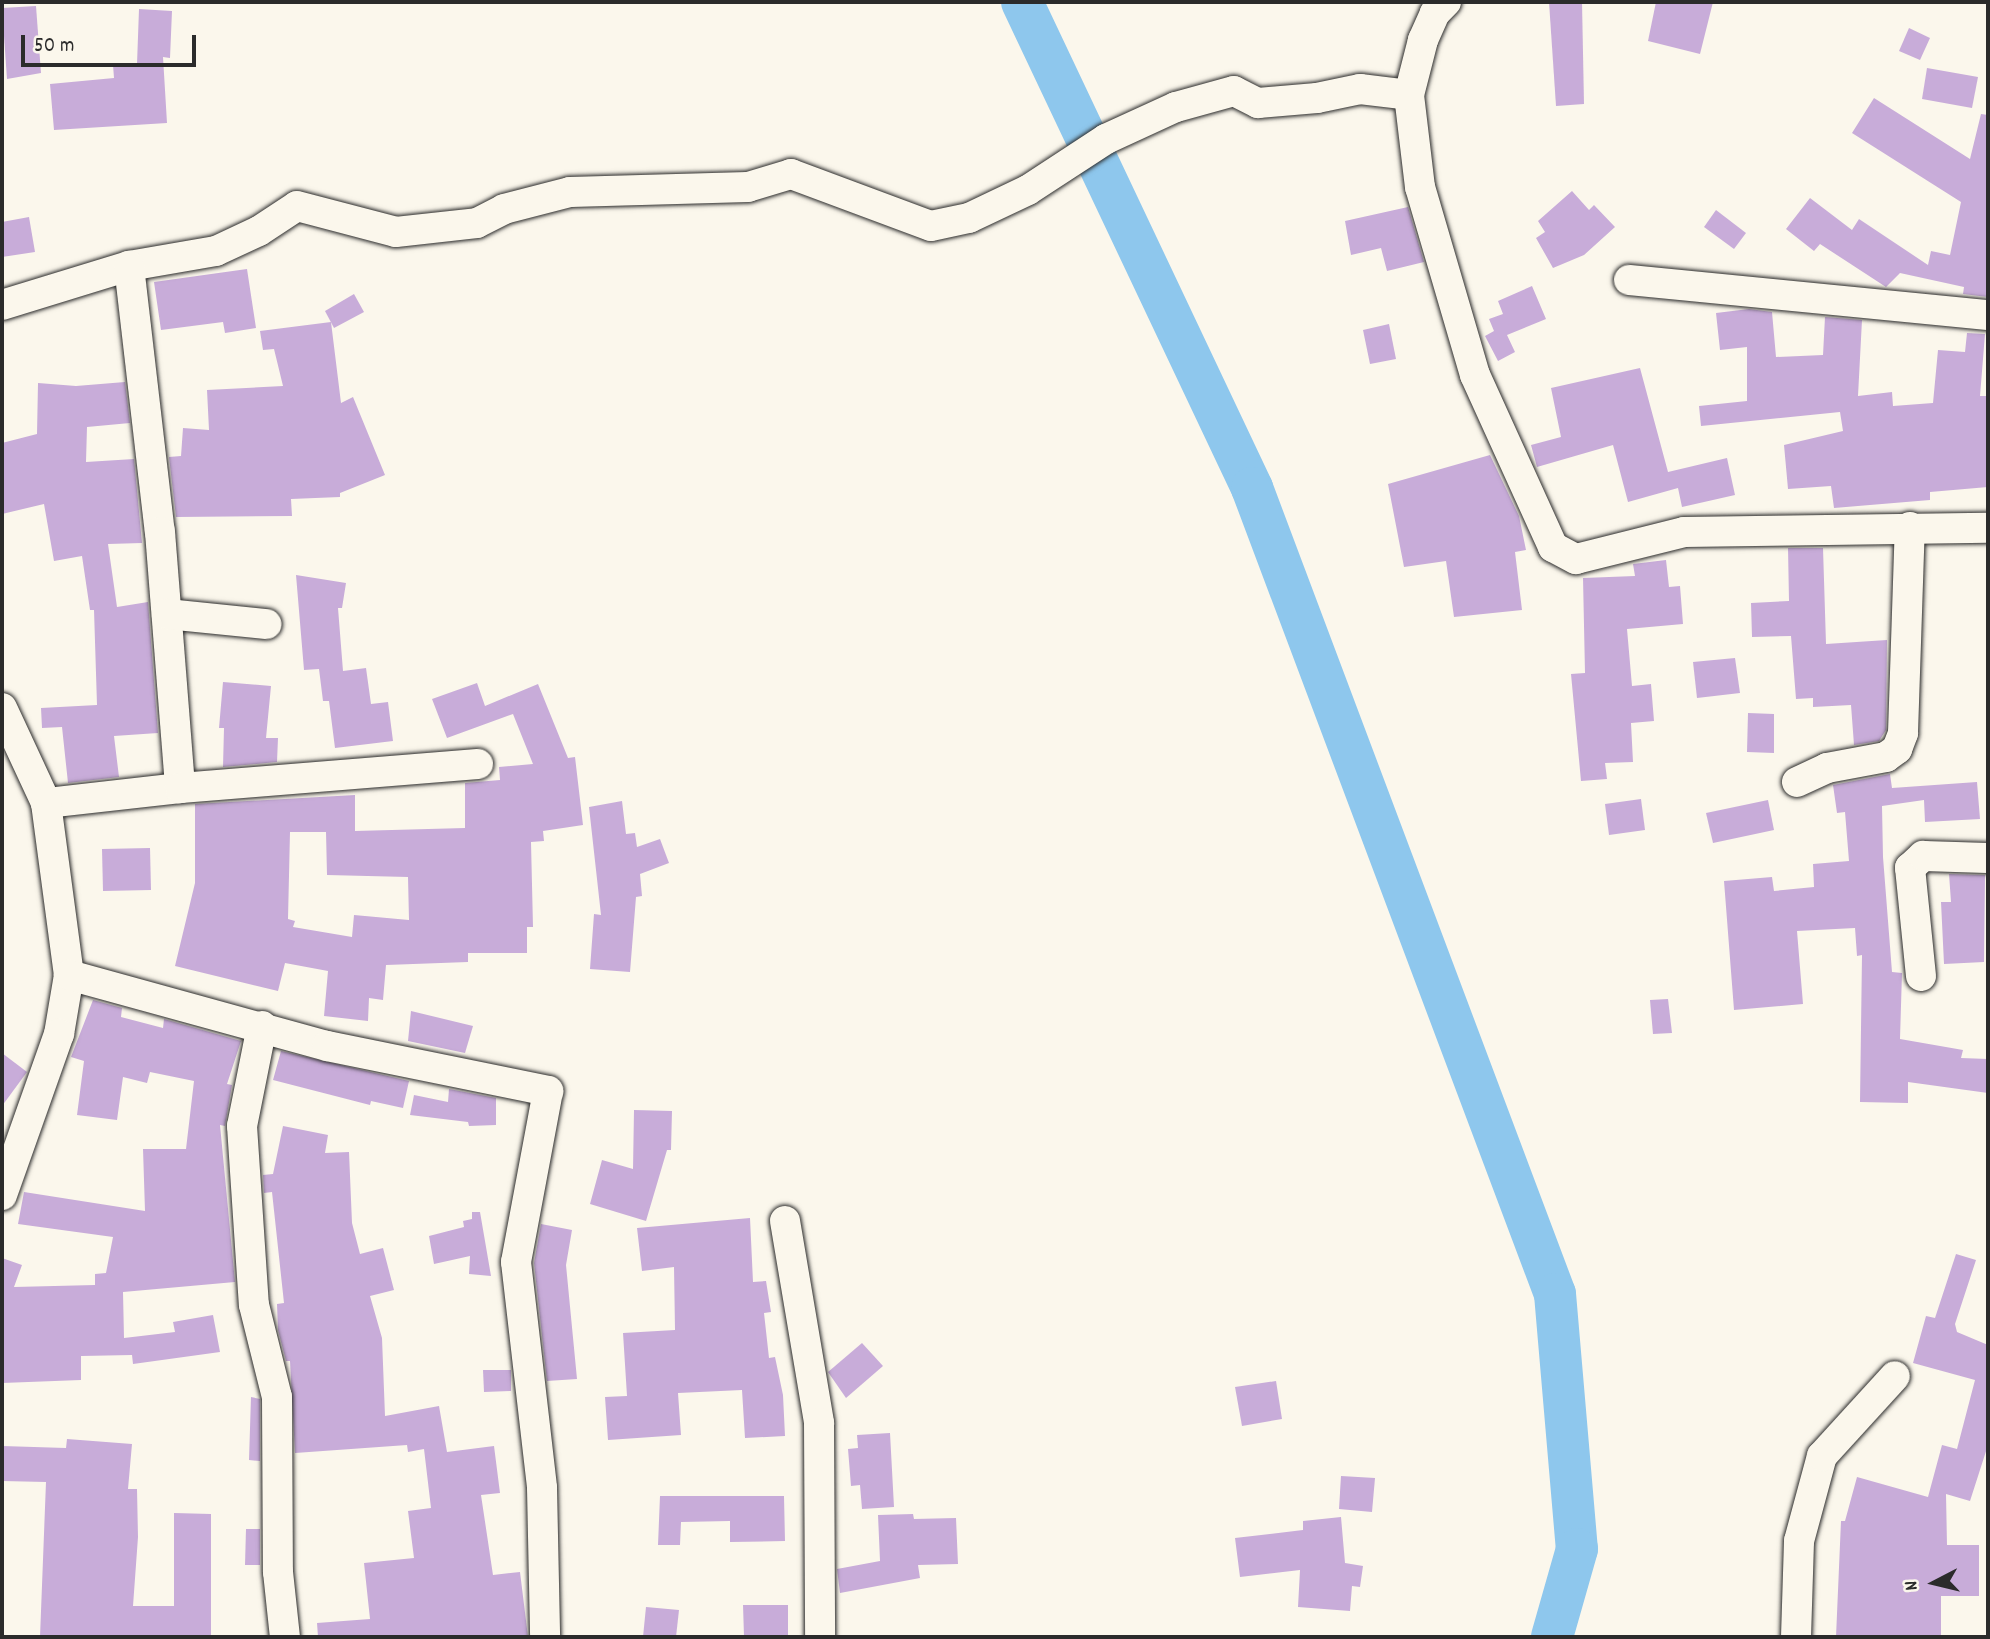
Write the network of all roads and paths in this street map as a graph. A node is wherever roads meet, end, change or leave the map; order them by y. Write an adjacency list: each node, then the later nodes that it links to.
1 (1446, 2): 2 (street)
2 (1409, 95): 3 (street); 7 (street)
3 (129, 266): 5 (street); 9 (street)
4 (1629, 280): 6 (street)
5 (2, 305)
6 (1988, 315)
7 (1910, 527): 8 (street); 13 (street)
8 (1988, 528)
9 (167, 614): 10 (street); 14 (street)
10 (266, 624)
11 (2, 708): 15 (street)
12 (478, 764): 14 (street)
13 (1797, 782)
14 (180, 788): 15 (street)
15 (46, 803): 17 (street)
16 (1988, 858): 18 (street)
17 (69, 975): 19 (street); 20 (street)
18 (1921, 976)
19 (262, 1026): 23 (street); 24 (street)
20 (2, 1195)
21 (785, 1221): 25 (street)
22 (1895, 1376): 26 (street)
23 (285, 1637)
24 (545, 1637)
25 (820, 1637)
26 (1796, 1637)

